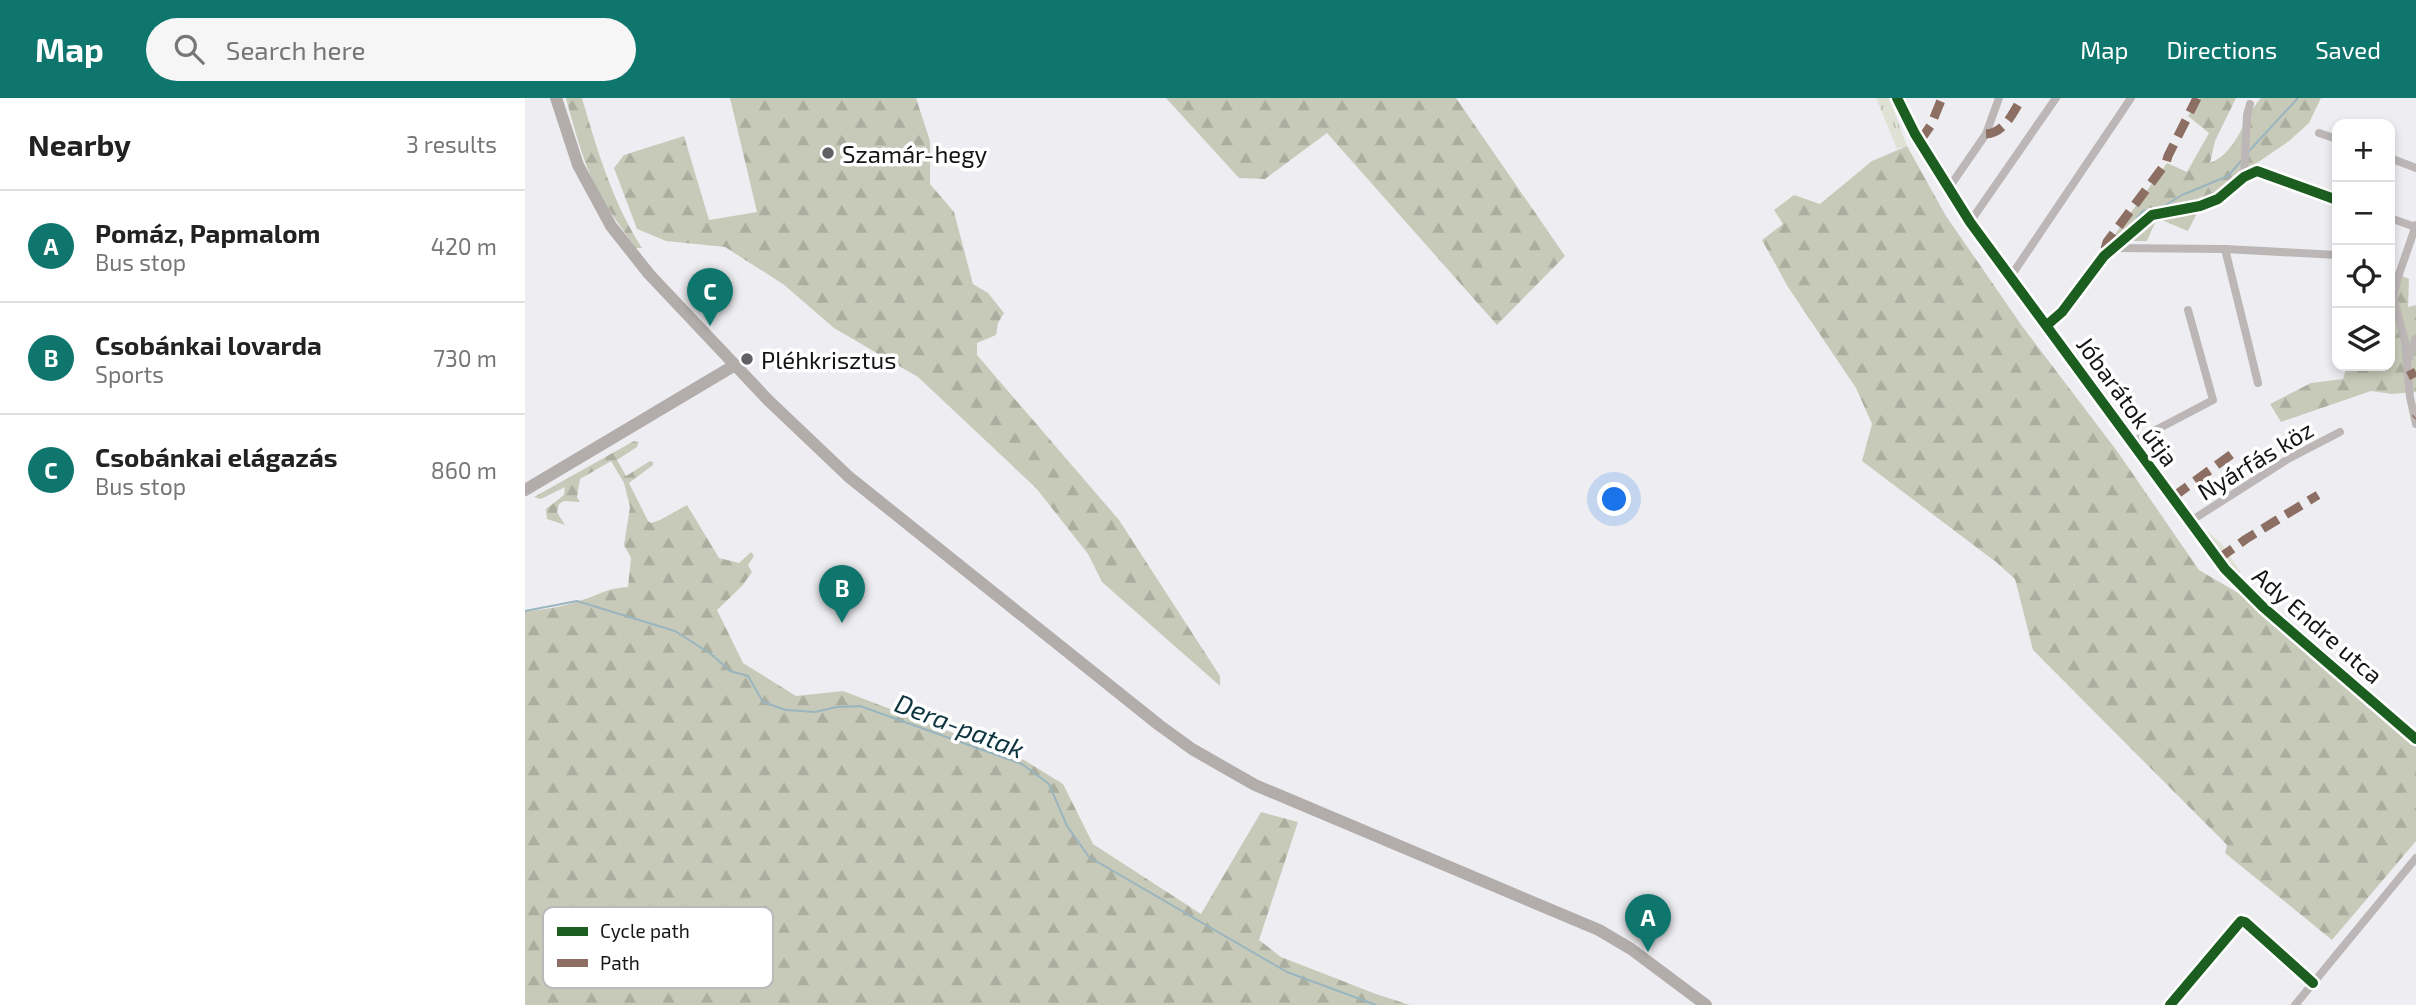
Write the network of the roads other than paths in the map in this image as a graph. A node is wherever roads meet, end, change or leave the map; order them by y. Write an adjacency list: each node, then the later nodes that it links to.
1 (557, 98): 25 (main road)
2 (1897, 98): 12 (street, Jóbarátok útja)
3 (1999, 98): 12 (street)
4 (2056, 98): 15 (street)
5 (2131, 98): 20 (street)
6 (2250, 104): 11 (street)
7 (2319, 133): 8 (street)
8 (2332, 137)
9 (2395, 160): 10 (street)
10 (2416, 168)
11 (2245, 177): 13 (street); 17 (street)
12 (1948, 189): 15 (street, Jóbarátok útja)
13 (2332, 198)
14 (2395, 220): 16 (street)
15 (1970, 222): 20 (street, Jóbarátok útja)
16 (2416, 226): 24 (street)
17 (2114, 248): 18 (street); 22 (street)
18 (2225, 249): 19 (street); 26 (street)
19 (2332, 255)
20 (2011, 276): 22 (street, Jóbarátok útja)
21 (2188, 310): 29 (street)
22 (2047, 326): 29 (street, Jóbarátok útja)
23 (2416, 338): 24 (street)
24 (2406, 362): 27 (street)
25 (735, 365): 30 (main road); 36 (main road)
26 (2258, 383)
27 (2416, 424)
28 (2340, 432): 31 (street, Nyárfás köz)
29 (2133, 442): 31 (street, Jóbarátok útja)
30 (525, 490)
31 (2189, 522): 32 (street, Jóbarátok útja)
32 (2225, 569): 33 (street, Ady Endre utca)
33 (2416, 739)
34 (2414, 863): 35 (street)
35 (2313, 983): 37 (street); 38 (street)
36 (1706, 1005)
37 (2170, 1005)
38 (2295, 1005)

